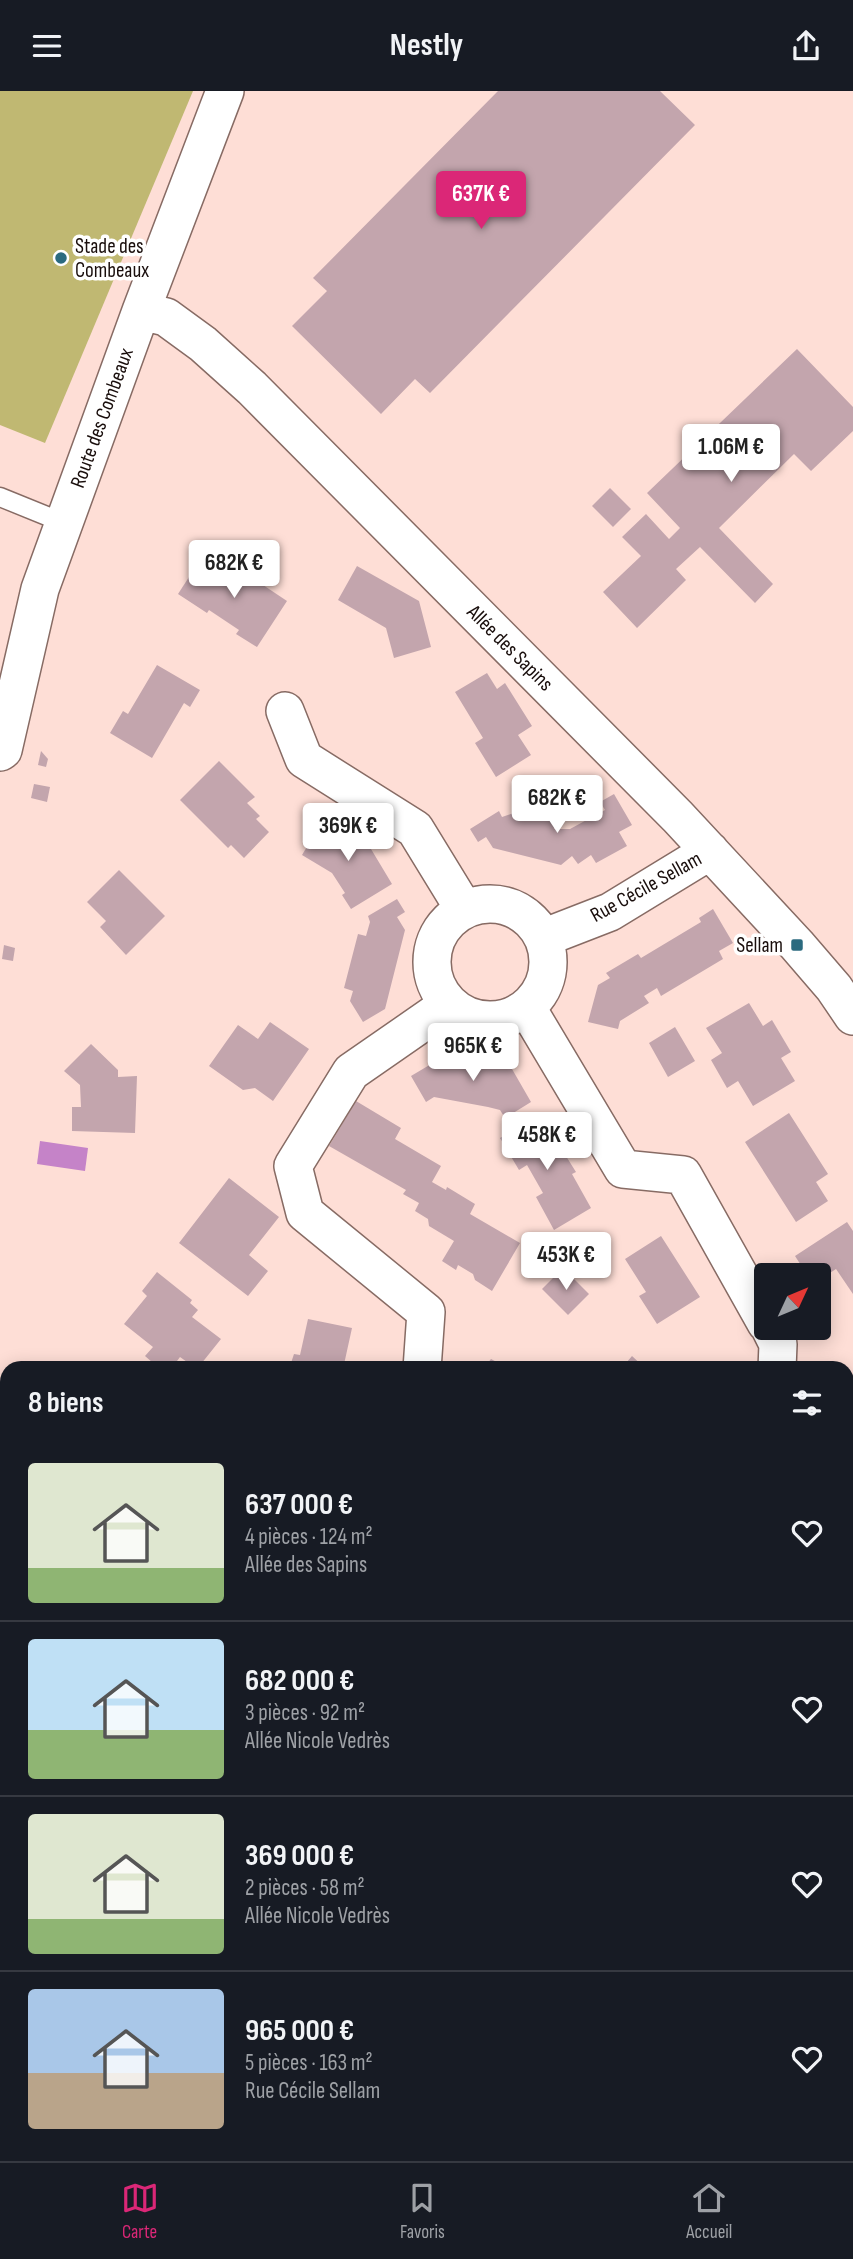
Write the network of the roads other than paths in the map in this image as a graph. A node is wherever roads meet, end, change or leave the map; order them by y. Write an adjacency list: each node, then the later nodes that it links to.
1 (225, 91): 2 (street, Route des Combeaux)
2 (141, 311): 4 (street, Route des Combeaux); 7 (street, Allée des Sapins)
3 (0, 497): 4 (lane)
4 (64, 523): 6 (street, Route des Combeaux)
5 (285, 711): 8 (street)
6 (0, 752)
7 (710, 851): 9 (street, Rue Cécile Sellam); 12 (street, Allée des Sapins)
8 (464, 909): 9 (street); 10 (street)
9 (543, 938): 11 (street)
10 (449, 1004): 11 (street); 15 (street)
11 (527, 1008): 13 (street)
12 (853, 1016)
13 (754, 1302)
14 (776, 1341): 16 (street)
15 (423, 1361)
16 (777, 1361)

